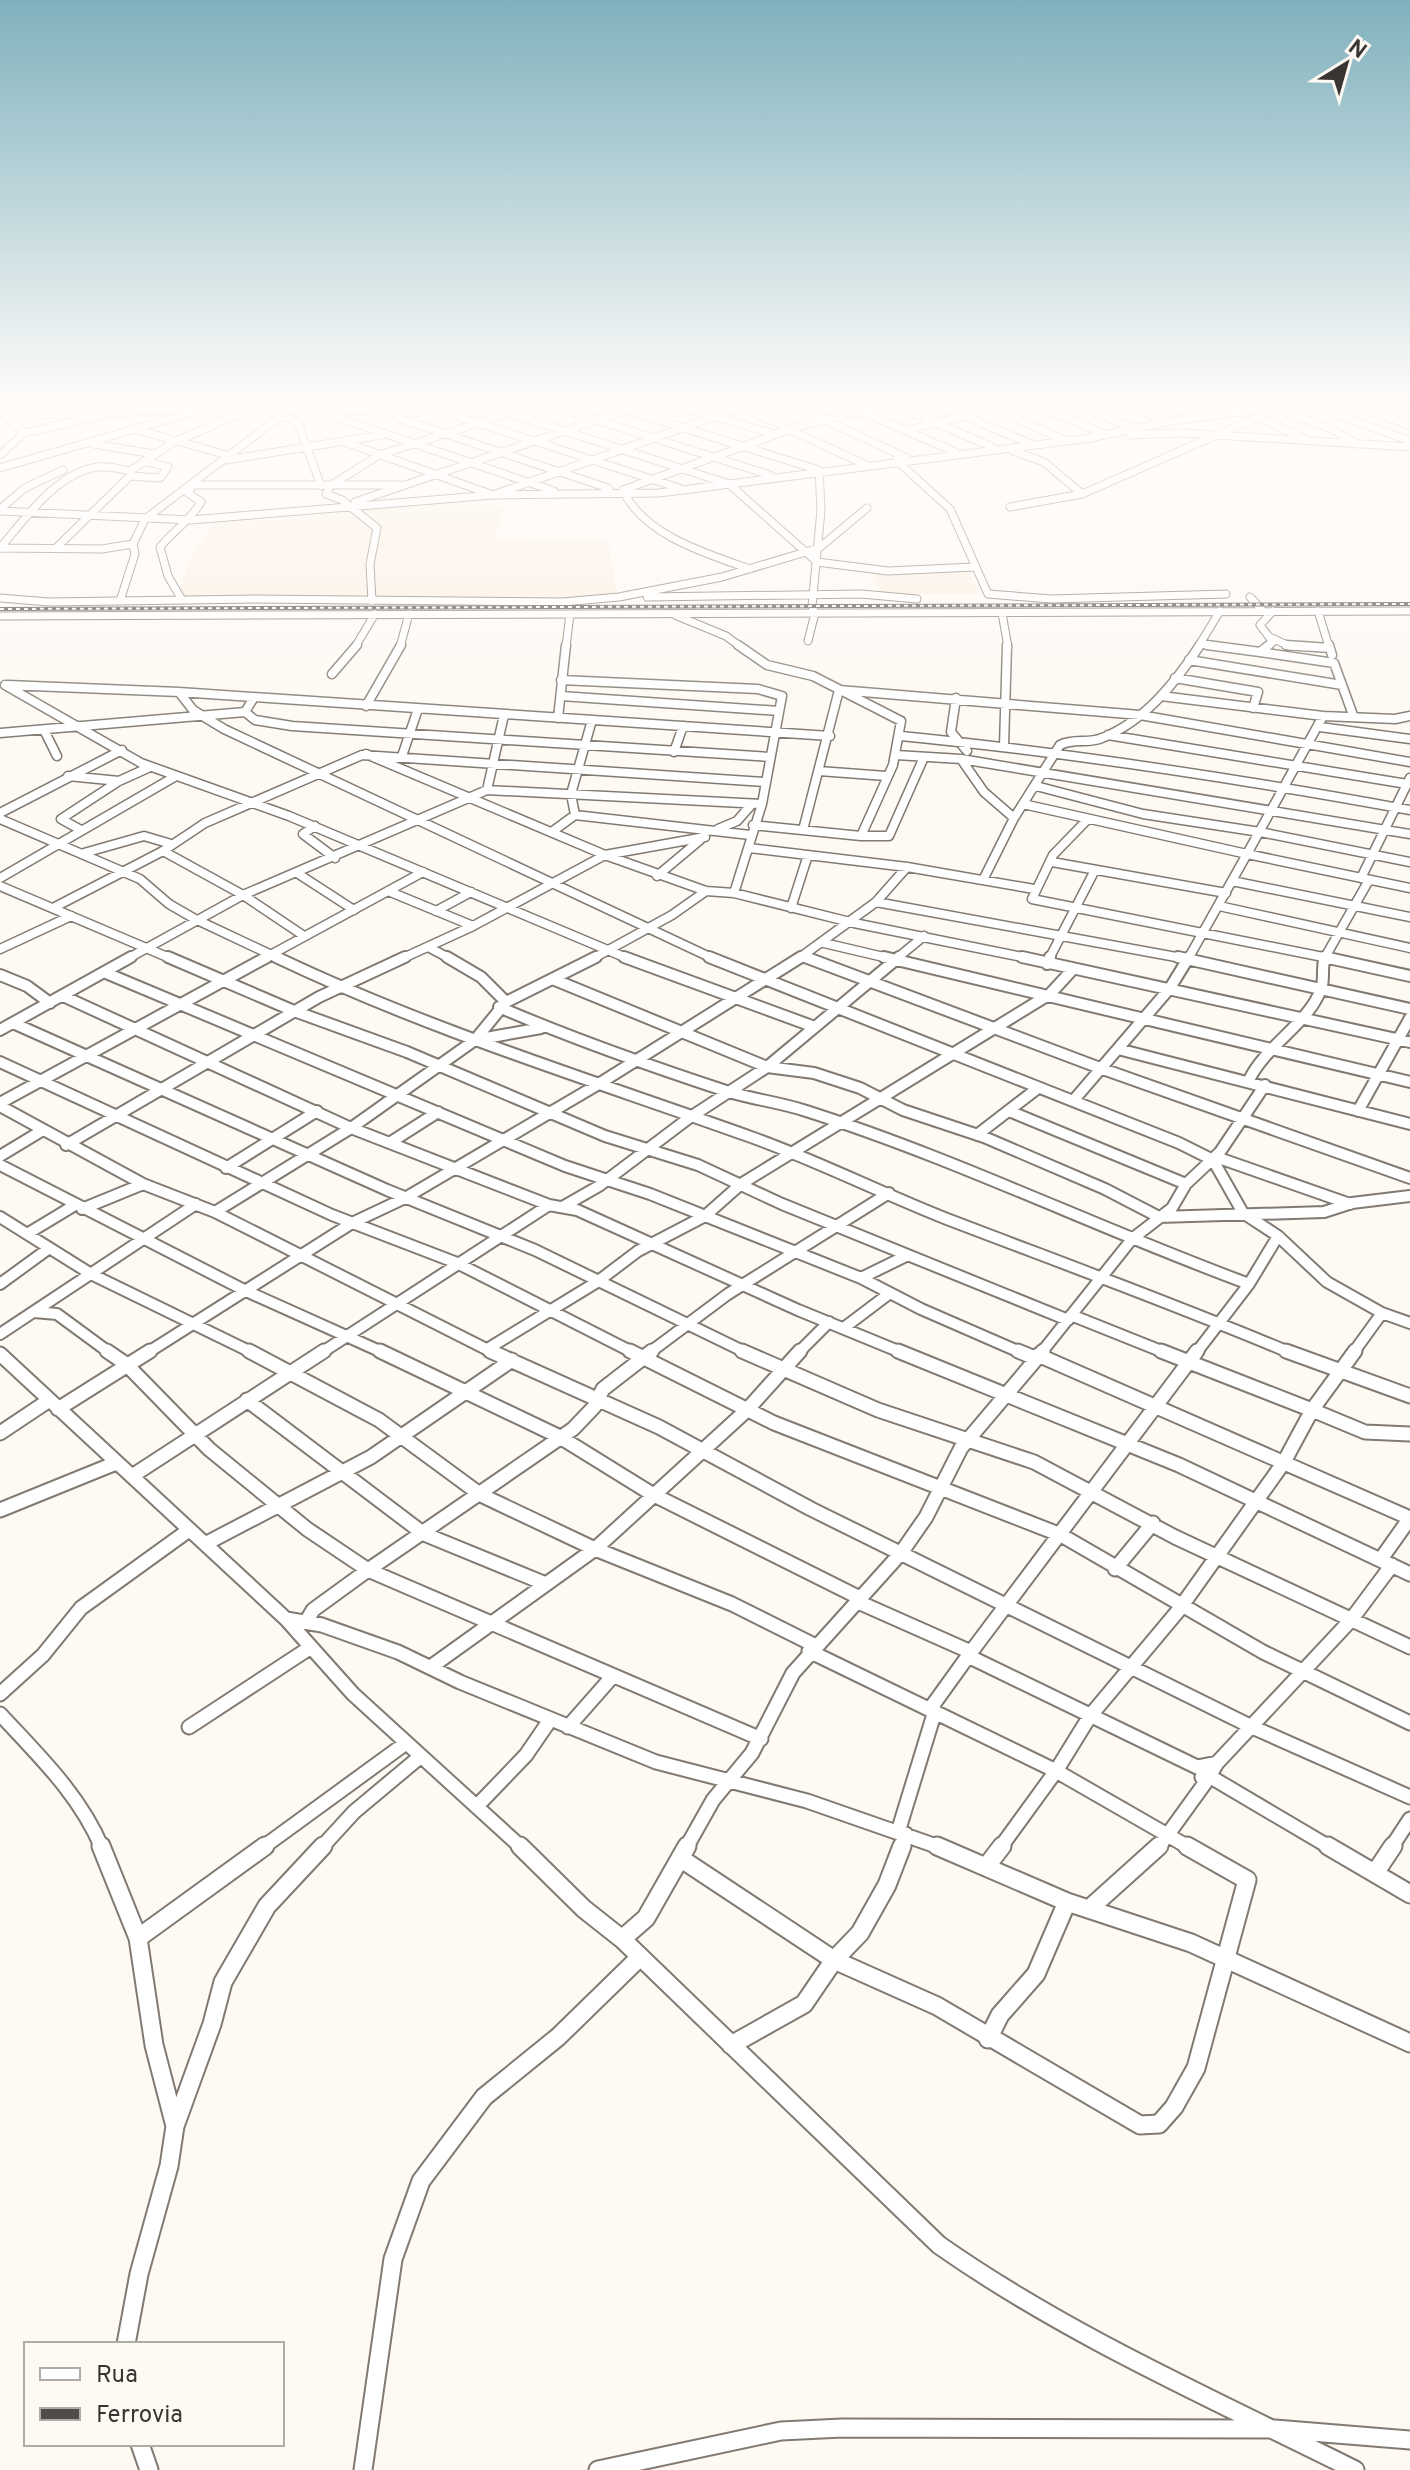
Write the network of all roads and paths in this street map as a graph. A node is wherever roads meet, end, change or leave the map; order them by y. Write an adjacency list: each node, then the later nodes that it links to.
1 (24, 513): 12 (street)
2 (91, 513): 13 (street)
3 (153, 513): 14 (street)
4 (195, 513): 15 (street)
5 (295, 513): 15 (street)
6 (358, 513): 31 (street)
7 (641, 513): 22 (street)
8 (760, 513): 19 (street)
9 (819, 513): 18 (street)
10 (861, 513): 18 (street)
11 (952, 513): 21 (street)
12 (30, 514): 13 (street); 17 (street)
13 (86, 518): 14 (street); 17 (street)
14 (145, 519): 15 (street); 16 (street)
15 (191, 520): 29 (street)
16 (133, 544): 17 (street); 30 (street)
17 (57, 547)
18 (819, 548): 19 (street); 20 (street)
19 (803, 553): 20 (street); 22 (street)
20 (817, 562): 21 (street); 24 (street)
21 (974, 567): 23 (street)
22 (751, 569): 25 (street)
23 (1226, 594)
24 (813, 595): 25 (street); 28 (street); 38 (street)
25 (619, 597): 31 (street)
26 (1250, 597): 34 (street)
27 (0, 598): 30 (street)
28 (917, 599)
29 (182, 600): 30 (street); 31 (street)
30 (120, 601)
31 (372, 601)
32 (1220, 611): 33 (street); 39 (street); 47 (street)
33 (1233, 611): 34 (street); 44 (street)
34 (1268, 611): 35 (street); 44 (street)
35 (1318, 611): 36 (street); 48 (street)
36 (1410, 611)
37 (670, 613): 38 (street); 42 (street); 57 (street)
38 (815, 613): 39 (street); 46 (street)
39 (1002, 613): 65 (street)
40 (375, 614): 41 (street); 43 (street); 52 (street)
41 (409, 614): 42 (street); 66 (street)
42 (570, 614): 54 (street)
43 (0, 616)
44 (1260, 625): 45 (street)
45 (1272, 638): 48 (street); 49 (street)
46 (808, 641)
47 (1201, 644): 49 (street); 50 (street)
48 (1330, 648): 51 (street)
49 (1260, 652): 51 (street)
50 (1189, 660): 53 (street); 56 (street)
51 (1334, 663): 56 (street)
52 (332, 674)
53 (1175, 678): 60 (street); 67 (street)
54 (561, 680): 59 (street); 69 (street)
55 (2, 683): 58 (street); 80 (street)
56 (1342, 685): 73 (street)
57 (839, 690): 61 (street); 90 (street); 91 (street)
58 (179, 692): 62 (street); 74 (street)
59 (561, 696): 63 (street); 76 (street)
60 (1161, 696): 67 (street); 72 (street)
61 (956, 698): 65 (street); 93 (street)
62 (253, 699): 64 (street); 70 (street)
63 (663, 702): 69 (street); 79 (street)
64 (332, 705): 66 (street); 83 (street)
65 (1008, 705): 72 (street); 98 (street)
66 (366, 706): 68 (street)
67 (1253, 708): 75 (street)
68 (418, 709): 71 (street); 88 (street)
69 (779, 711): 86 (street)
70 (245, 712): 74 (street); 83 (street)
71 (504, 715): 76 (street); 94 (street)
72 (1140, 715): 89 (street); 97 (street)
73 (1353, 715): 75 (street); 77 (street)
74 (201, 716): 80 (street); 118 (street)
75 (1323, 716): 82 (street)
76 (558, 718): 78 (street)
77 (1410, 719)
78 (592, 720): 79 (street); 99 (street)
79 (653, 724): 81 (street)
80 (80, 726): 84 (street); 100 (street)
81 (683, 726): 86 (street); 102 (street)
82 (1320, 727): 92 (street); 97 (street)
83 (320, 728): 85 (street)
84 (44, 730): 87 (street); 106 (street)
85 (367, 730): 88 (street); 104 (street)
86 (776, 732): 90 (street); 108 (street)
87 (0, 733)
88 (410, 733): 94 (street); 107 (street)
89 (1108, 735): 103 (street); 113 (street)
90 (830, 736): 117 (street)
91 (901, 736): 93 (street); 105 (street)
92 (1410, 739)
93 (957, 740): 95 (street); 101 (street)
94 (496, 741): 96 (street); 112 (street)
95 (989, 744): 98 (street); 101 (street)
96 (559, 745): 99 (street); 115 (street)
97 (1309, 745): 111 (street); 113 (street)
98 (1004, 746): 103 (street)
99 (584, 747): 102 (street); 116 (street)
100 (122, 750): 114 (street); 120 (street)
101 (967, 751): 110 (street)
102 (674, 752): 108 (street)
103 (1055, 753): 119 (street); 127 (street)
104 (366, 754): 107 (street); 118 (street); 130 (street)
105 (896, 755): 109 (street); 122 (street)
106 (57, 756)
107 (402, 756): 112 (street)
108 (770, 757): 124 (street)
109 (924, 757): 110 (street); 152 (street)
110 (961, 759): 119 (street); 139 (street)
111 (1410, 762)
112 (492, 763): 115 (street); 128 (street)
113 (1299, 764): 125 (street); 127 (street)
114 (150, 767): 121 (street); 123 (street)
115 (554, 767): 116 (street)
116 (578, 769): 124 (street); 129 (street)
117 (819, 771): 122 (street); 148 (street)
118 (319, 772): 131 (street); 141 (street)
119 (1043, 773): 126 (street); 135 (street)
120 (67, 776): 123 (street); 137 (street)
121 (176, 776): 131 (street); 145 (street)
122 (886, 776): 152 (street)
123 (119, 781): 145 (street)
124 (765, 782): 132 (street)
125 (1408, 785): 134 (street)
126 (1036, 786): 133 (street); 150 (street)
127 (1285, 787): 134 (street); 135 (street)
128 (487, 790): 129 (street); 130 (street)
129 (571, 794): 132 (street); 138 (street)
130 (474, 798): 141 (street); 149 (street)
131 (249, 802): 143 (street); 156 (street)
132 (757, 804): 146 (street); 147 (street)
133 (1023, 804): 139 (street); 142 (street)
134 (1398, 808): 136 (street); 144 (street)
135 (1272, 809): 144 (street); 150 (street)
136 (1410, 810)
137 (0, 813)
138 (575, 815): 146 (street); 149 (street)
139 (1014, 818): 174 (street)
140 (0, 819): 154 (street)
141 (421, 820): 155 (street); 176 (street)
142 (1087, 820): 159 (street); 164 (street)
143 (315, 826): 155 (street); 163 (street)
144 (1387, 829): 151 (street); 162 (street)
145 (81, 830): 154 (street)
146 (716, 830): 147 (street); 153 (street)
147 (752, 830): 148 (street); 157 (street)
148 (803, 830): 152 (street)
149 (553, 831): 160 (street)
150 (1260, 832): 159 (street); 162 (street)
151 (1410, 834)
152 (861, 836)
153 (705, 837): 160 (street); 171 (street)
154 (60, 843): 158 (street); 172 (street)
155 (362, 845): 163 (street); 169 (street)
156 (167, 848): 158 (street); 168 (street); 185 (street)
157 (749, 848): 161 (street); 183 (street)
158 (84, 853): 168 (street)
159 (1247, 854): 173 (street); 175 (street)
160 (605, 855): 171 (street); 176 (street)
161 (808, 855): 166 (street); 192 (street)
162 (1373, 855): 165 (street); 173 (street)
163 (335, 858): 170 (street)
164 (1052, 862): 167 (street); 179 (street)
165 (1410, 862)
166 (907, 867): 174 (street); 186 (street)
167 (1095, 870): 184 (street); 188 (street)
168 (123, 872): 190 (street); 197 (street)
169 (423, 872): 180 (street); 182 (street)
170 (297, 873): 185 (street); 193 (street)
171 (657, 876): 181 (street)
172 (0, 878)
173 (1365, 879): 178 (street); 187 (street)
174 (983, 880): 179 (street)
175 (1232, 881): 184 (street); 187 (street)
176 (554, 885): 191 (street); 200 (street)
177 (0, 886): 190 (street)
178 (1410, 888)
179 (1034, 889): 188 (street)
180 (388, 891): 193 (street); 194 (street)
181 (706, 891): 183 (street); 200 (street)
182 (471, 892): 191 (street); 194 (street)
183 (734, 893): 192 (street)
184 (1226, 893): 189 (street)
185 (243, 895): 197 (street); 204 (street)
186 (876, 902): 198 (street); 203 (street)
187 (1351, 905): 196 (street); 202 (street)
188 (1077, 906): 201 (street); 203 (street)
189 (1219, 906): 201 (street); 202 (street)
190 (53, 908): 195 (street)
191 (510, 908): 199 (street); 211 (street)
192 (791, 908): 198 (street)
193 (354, 910): 204 (street)
194 (436, 911): 199 (street)
195 (71, 916): 208 (street); 210 (street)
196 (1410, 917)
197 (195, 919): 208 (street); 212 (street)
198 (854, 923): 205 (street); 206 (street)
199 (473, 926): 207 (street)
200 (648, 927): 211 (street); 222 (street)
201 (1206, 931): 214 (street); 215 (street)
202 (1338, 932): 209 (street); 214 (street)
203 (1063, 933): 215 (street); 217 (street)
204 (304, 936): 212 (street)
205 (924, 936): 216 (street); 217 (street)
206 (824, 943): 213 (street); 216 (street)
207 (428, 947): 226 (street); 234 (street)
208 (147, 948): 219 (street); 223 (street)
209 (1410, 948)
210 (0, 949)
211 (605, 949): 224 (street); 231 (street)
212 (269, 956): 223 (street); 226 (street)
213 (802, 956): 222 (street); 225 (street)
214 (1326, 956): 221 (street); 228 (street)
215 (1188, 960): 227 (street); 228 (street)
216 (895, 961): 225 (street); 230 (street)
217 (1047, 964): 218 (street)
218 (1073, 969): 227 (street); 230 (street)
219 (106, 973): 229 (street); 233 (street)
220 (0, 975): 232 (street)
221 (1410, 976)
222 (766, 979): 231 (street); 235 (street)
223 (220, 980): 233 (street); 237 (street)
224 (555, 980): 234 (street); 247 (street)
225 (871, 981): 235 (street); 243 (street)
226 (339, 987): 237 (street); 250 (street)
227 (1170, 988): 238 (street); 240 (street)
228 (1322, 988): 236 (street); 238 (street)
229 (63, 996): 232 (street); 245 (street)
230 (1046, 997): 240 (street); 243 (street)
231 (733, 999): 242 (street); 247 (street)
232 (50, 1003): 241 (street)
233 (179, 1004): 245 (street); 248 (street)
234 (503, 1005): 244 (street); 250 (street)
235 (837, 1006): 242 (street); 254 (street)
236 (1410, 1009)
237 (294, 1011): 248 (street); 259 (street)
238 (1300, 1016): 249 (street); 252 (street)
239 (1410, 1018): 249 (street)
240 (1142, 1020): 252 (street); 253 (street)
241 (13, 1023): 246 (street); 255 (street)
242 (812, 1026): 260 (street)
243 (997, 1026): 254 (street); 261 (street)
244 (545, 1027): 250 (street); 256 (street)
245 (135, 1029): 255 (street); 258 (street)
246 (0, 1030)
247 (680, 1033): 256 (street); 260 (street)
248 (252, 1035): 258 (street); 271 (street)
249 (1397, 1039): 251 (street); 262 (street)
250 (475, 1040): 259 (street); 266 (street)
251 (1410, 1042)
252 (1266, 1048): 262 (street); 263 (street)
253 (1118, 1049): 261 (street); 263 (street)
254 (953, 1054): 268 (street); 272 (street)
255 (87, 1056): 264 (street); 269 (street)
256 (639, 1060): 266 (street); 270 (street)
257 (0, 1062): 264 (street)
258 (206, 1062): 269 (street); 275 (street)
259 (441, 1067): 271 (street); 276 (street)
260 (767, 1067): 270 (street); 272 (street)
261 (1100, 1068): 273 (street); 281 (street)
262 (1377, 1074): 265 (street); 278 (street)
263 (1249, 1080): 267 (street)
264 (40, 1081): 274 (street); 280 (street)
265 (1410, 1082)
266 (597, 1085): 276 (street); 282 (street)
267 (1265, 1085): 278 (street); 281 (street)
268 (1038, 1088): 273 (street); 277 (street)
269 (163, 1089): 280 (street); 288 (street)
270 (729, 1092): 282 (street); 284 (street)
271 (398, 1096): 279 (street); 285 (street)
272 (885, 1099): 284 (street); 287 (street)
273 (1073, 1101): 296 (street)
274 (1, 1107): 286 (street)
275 (317, 1111): 285 (street); 288 (street)
276 (549, 1111): 289 (street); 292 (street)
277 (1009, 1111): 287 (street); 306 (street)
278 (1358, 1111): 283 (street)
279 (438, 1112): 289 (street); 290 (street)
280 (119, 1116): 291 (street); 299 (street)
281 (1243, 1117): 296 (street); 301 (street)
282 (689, 1118): 292 (street); 294 (street)
283 (1410, 1124)
284 (841, 1125): 294 (street); 327 (street)
285 (351, 1128): 290 (street); 293 (street)
286 (43, 1130): 291 (street); 295 (street)
287 (977, 1135): 320 (street)
288 (271, 1138): 293 (street); 299 (street)
289 (503, 1140): 298 (street); 302 (street)
290 (391, 1142): 298 (street)
291 (66, 1145): 304 (street)
292 (646, 1150): 302 (street); 305 (street)
293 (307, 1154): 303 (street); 310 (street)
294 (795, 1154): 305 (street); 307 (street)
295 (0, 1156)
296 (1214, 1159): 306 (street); 312 (street); 317 (street)
297 (0, 1165): 315 (street)
298 (456, 1167): 310 (street); 313 (street)
299 (226, 1168): 300 (street)
300 (247, 1176): 303 (street); 309 (street)
301 (1410, 1178)
302 (604, 1181): 314 (street); 318 (street)
303 (264, 1182): 309 (street); 321 (street)
304 (143, 1184): 311 (street); 315 (street)
305 (741, 1184): 318 (street); 322 (street)
306 (1186, 1184): 320 (street)
307 (889, 1193): 322 (street); 335 (street)
308 (1410, 1196): 312 (street)
309 (240, 1197): 316 (street)
310 (405, 1198): 321 (street); 326 (street)
311 (196, 1204): 316 (street); 325 (street)
312 (1350, 1204): 317 (street)
313 (549, 1205): 314 (street); 326 (street)
314 (564, 1206): 328 (street)
315 (78, 1207): 323 (street); 325 (street)
316 (215, 1212): 332 (street)
317 (1243, 1213): 320 (street); 324 (street)
318 (705, 1216): 328 (street); 330 (street)
319 (0, 1217): 323 (street)
320 (1159, 1217): 327 (street)
321 (352, 1223): 332 (street); 333 (street)
322 (840, 1226): 330 (street); 331 (street)
323 (27, 1234): 329 (street)
324 (1278, 1236): 339 (street); 347 (street)
325 (146, 1237): 334 (street); 341 (street)
326 (497, 1237): 333 (street); 337 (street)
327 (1132, 1239): 335 (street); 339 (street)
328 (651, 1243): 337 (street); 340 (street)
329 (48, 1249): 334 (street); 338 (street)
330 (794, 1254): 336 (street); 340 (street)
331 (908, 1255): 336 (street); 349 (street)
332 (300, 1256): 341 (street); 344 (street)
333 (457, 1263): 344 (street); 345 (street)
334 (91, 1274): 343 (street); 350 (street)
335 (1104, 1275): 349 (street); 352 (street)
336 (861, 1278): 342 (street)
337 (597, 1282): 345 (street); 354 (street)
338 (0, 1284)
339 (1249, 1284): 352 (street)
340 (743, 1285): 351 (street); 354 (street)
341 (246, 1291): 350 (street); 357 (street)
342 (890, 1293): 355 (street); 359 (street)
343 (55, 1298): 346 (street); 348 (street)
344 (397, 1303): 357 (street); 358 (street)
345 (547, 1311): 358 (street); 360 (street)
346 (34, 1312): 348 (street); 356 (street)
347 (1382, 1313): 353 (street); 366 (street)
348 (57, 1314): 364 (street)
349 (1069, 1318): 359 (street); 363 (street)
350 (196, 1322): 364 (street); 367 (street)
351 (829, 1322): 355 (street); 365 (street)
352 (1220, 1323): 363 (street); 366 (street)
353 (1410, 1323)
354 (686, 1325): 360 (street); 365 (street)
355 (845, 1327): 368 (street)
356 (0, 1334)
357 (346, 1334): 367 (street); 369 (street)
358 (489, 1348): 362 (street)
359 (1036, 1357): 368 (street); 374 (street)
360 (643, 1358): 371 (street); 375 (street)
361 (2, 1360): 373 (street)
362 (512, 1360): 369 (street); 371 (street)
363 (1190, 1361): 374 (street); 376 (street)
364 (126, 1364): 373 (street); 379 (street)
365 (781, 1369): 375 (street); 382 (street)
366 (1340, 1371): 370 (street); 376 (street)
367 (288, 1372): 372 (street); 380 (street)
368 (1006, 1392): 382 (street); 383 (street)
369 (466, 1394): 380 (street); 381 (street)
370 (1410, 1396)
371 (596, 1398): 381 (street); 384 (street)
372 (247, 1400): 379 (street); 387 (street)
373 (53, 1405): 377 (street); 386 (street)
374 (1154, 1406): 383 (street); 385 (street)
375 (747, 1410): 384 (street); 389 (street)
376 (1312, 1410): 378 (street); 385 (street)
377 (0, 1433)
378 (1410, 1434)
379 (198, 1436): 388 (street); 394 (street)
380 (401, 1437): 387 (street); 392 (street)
381 (560, 1437): 390 (street); 392 (street)
382 (967, 1440): 389 (street); 391 (street)
383 (1128, 1445): 391 (street); 393 (street)
384 (704, 1451): 390 (street); 403 (street)
385 (1284, 1462): 393 (street); 396 (street)
386 (116, 1463): 388 (street); 395 (street)
387 (345, 1471): 394 (street); 399 (street)
388 (132, 1476): 398 (street)
389 (942, 1486): 400 (street); 403 (street)
390 (652, 1494): 402 (street); 410 (street)
391 (1093, 1494): 397 (street); 400 (street)
392 (481, 1495): 399 (street); 402 (street)
393 (1255, 1503): 404 (street); 405 (street)
394 (280, 1508): 401 (street); 407 (street)
395 (0, 1510)
396 (1410, 1518): 405 (street)
397 (1153, 1523): 404 (street); 406 (street)
398 (189, 1530): 401 (street); 425 (street)
399 (424, 1534): 407 (street); 409 (street)
400 (1061, 1535): 406 (street); 411 (street)
401 (205, 1544): 413 (street)
402 (595, 1549): 409 (street); 418 (street)
403 (901, 1553): 410 (street); 411 (street)
404 (1216, 1556): 412 (street); 414 (street)
405 (1387, 1562): 408 (street); 414 (street)
406 (1115, 1569): 412 (street)
407 (368, 1570): 415 (street); 416 (street)
408 (1410, 1574)
409 (546, 1584): 416 (street)
410 (857, 1599): 418 (street); 420 (street)
411 (1008, 1605): 420 (street); 421 (street)
412 (1181, 1608): 421 (street); 423 (street)
413 (286, 1619): 415 (street); 419 (street)
414 (1351, 1620): 417 (street); 423 (street)
415 (306, 1622): 422 (street)
416 (493, 1623): 422 (street); 424 (street)
417 (1410, 1647)
418 (812, 1648): 426 (street); 434 (street)
419 (308, 1649): 432 (street); 435 (street)
420 (970, 1654): 426 (street); 428 (street)
421 (1130, 1664): 428 (street); 431 (street)
422 (432, 1666): 429 (street)
423 (1303, 1671): 430 (street); 431 (street)
424 (612, 1677): 433 (street); 434 (street)
425 (0, 1694)
426 (932, 1710): 437 (street); 443 (street)
427 (0, 1714): 451 (street)
428 (1090, 1716): 437 (street); 438 (street)
429 (550, 1720): 433 (street); 441 (street)
430 (1410, 1723)
431 (1250, 1726): 438 (street); 440 (street)
432 (189, 1727)
433 (568, 1727): 439 (street)
434 (761, 1739): 439 (street)
435 (406, 1743): 436 (street); 451 (street)
436 (421, 1756): 441 (street); 459 (street)
437 (1056, 1771): 444 (street); 446 (street)
438 (1207, 1772): 444 (street); 447 (street)
439 (726, 1781): 443 (street); 445 (street)
440 (1410, 1797)
441 (478, 1805): 452 (street)
442 (1410, 1819): 447 (street)
443 (902, 1833): 446 (street); 455 (street)
444 (1166, 1833): 450 (street); 454 (street)
445 (680, 1858): 452 (street); 455 (street)
446 (986, 1867): 449 (street)
447 (1375, 1873): 448 (street)
448 (1410, 1894)
449 (1067, 1902): 450 (street); 456 (street)
450 (1089, 1909): 454 (street)
451 (138, 1938): 459 (street)
452 (622, 1939): 453 (street)
453 (639, 1958): 458 (street); 465 (street)
454 (1225, 1958): 456 (street); 457 (street)
455 (834, 1960): 456 (street); 458 (street)
456 (988, 2039)
457 (1410, 2043)
458 (731, 2045): 461 (street)
459 (175, 2126): 460 (street)
460 (126, 2342)
461 (1275, 2429): 462 (street); 466 (street); 467 (street)
462 (1410, 2440)
463 (141, 2446): 464 (street)
464 (149, 2470)
465 (363, 2470)
466 (598, 2470)
467 (1355, 2470)

